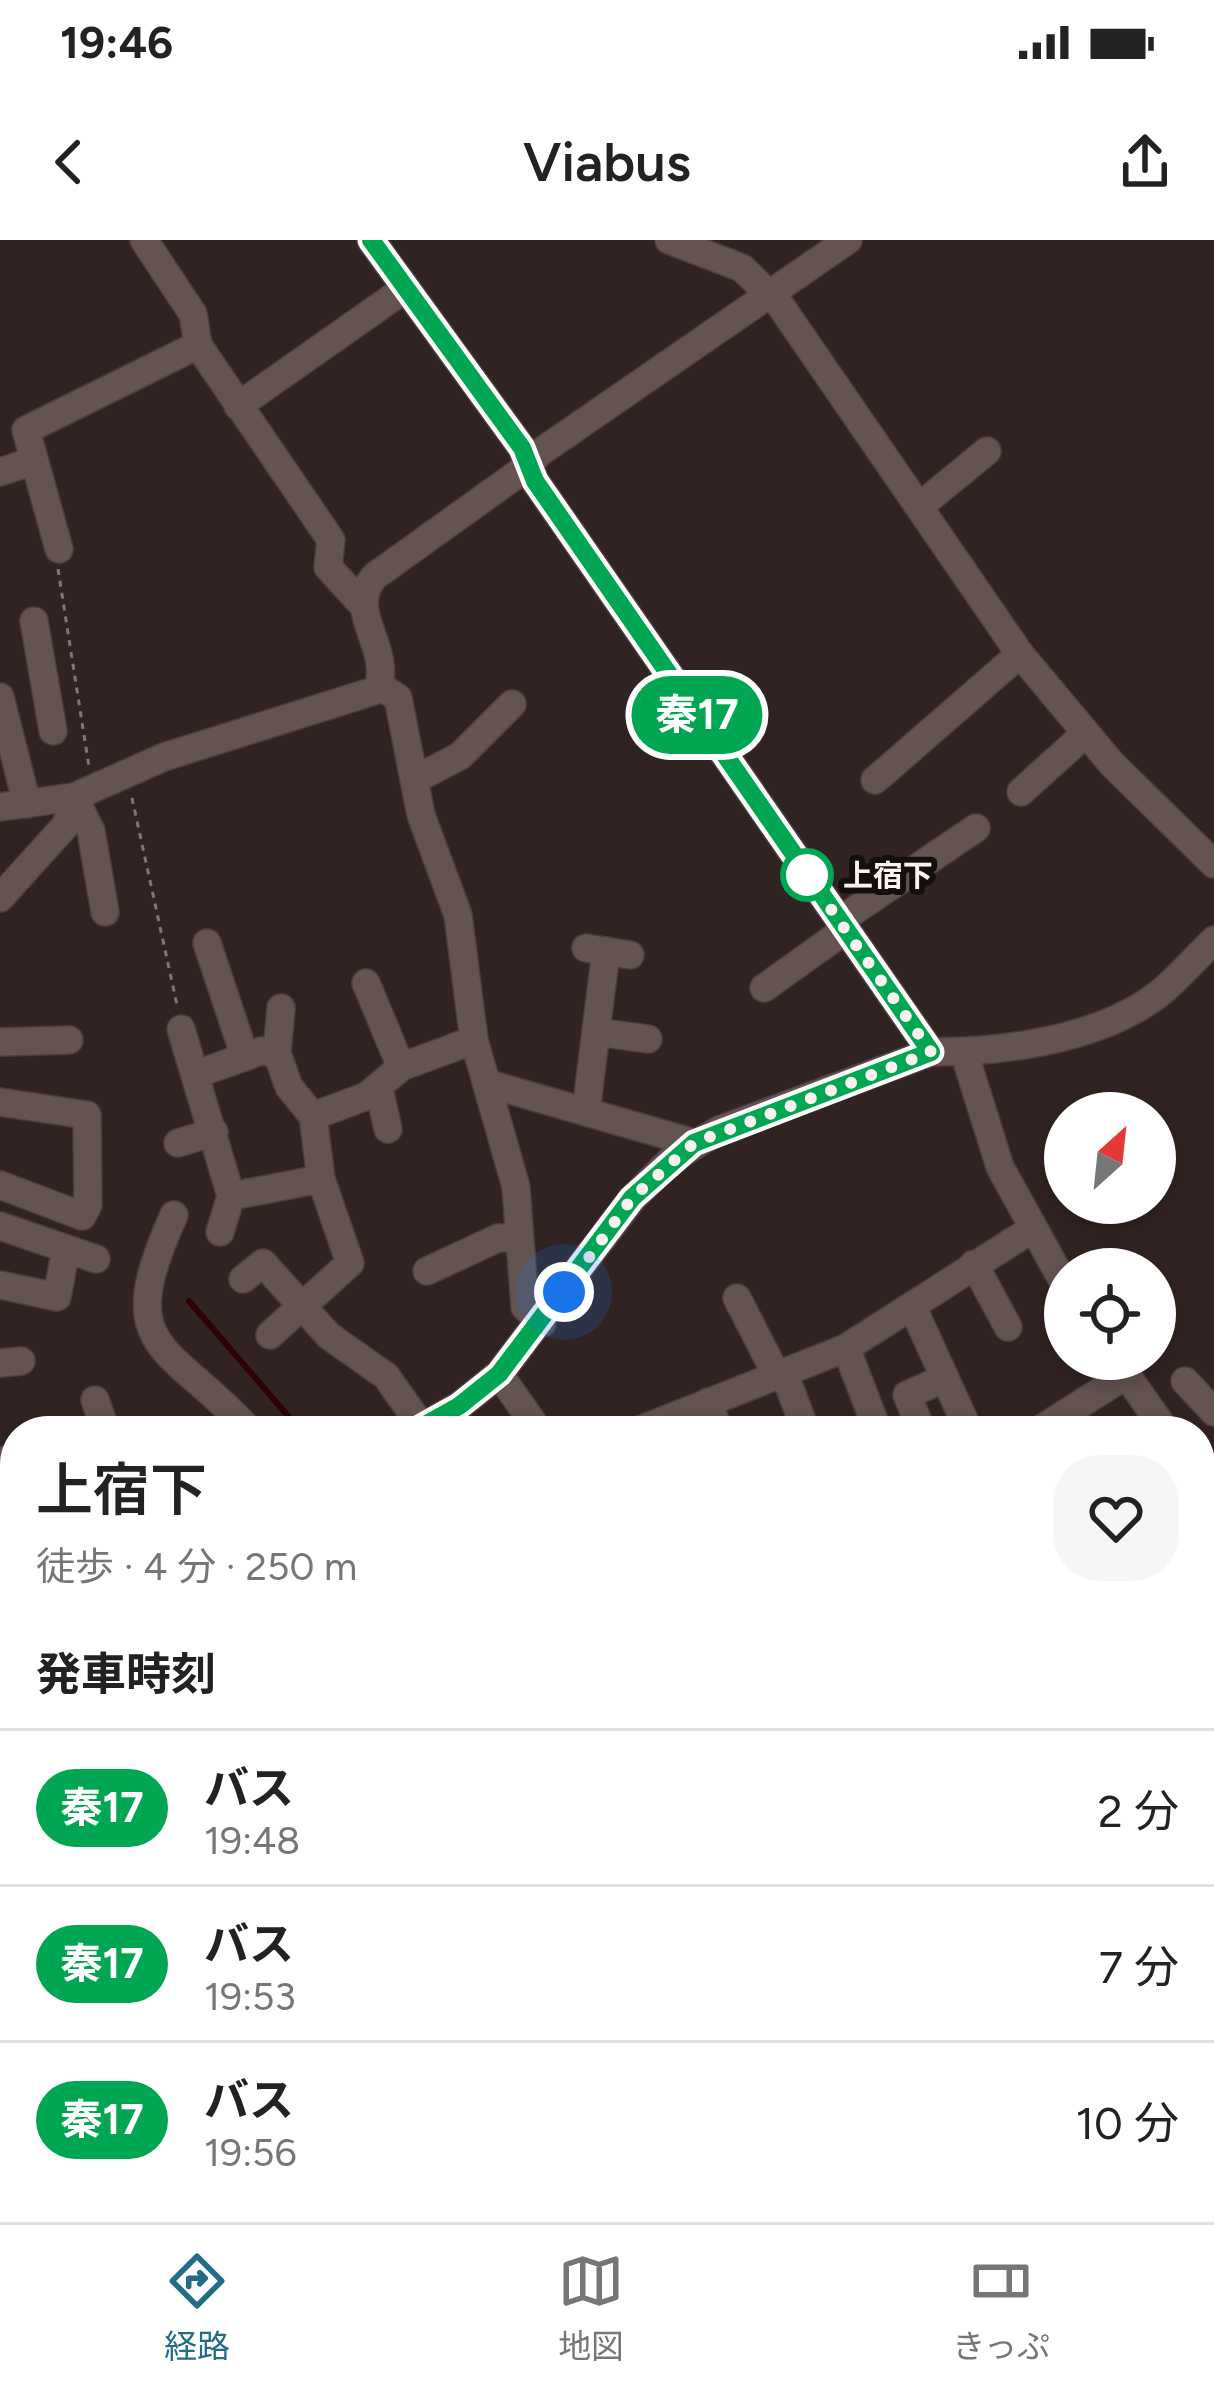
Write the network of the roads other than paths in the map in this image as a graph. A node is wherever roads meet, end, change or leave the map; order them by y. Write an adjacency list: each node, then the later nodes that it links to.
1 (144, 240): 7 (street)
2 (371, 240): 5 (street)
3 (669, 240): 6 (street)
4 (848, 240): 6 (street)
5 (406, 288): 8 (street); 11 (street)
6 (768, 293): 11 (street); 13 (street)
7 (198, 345): 8 (street); 10 (street)
8 (238, 406): 15 (street)
9 (987, 451): 13 (street)
10 (33, 460): 12 (street); 14 (street)
11 (527, 467): 15 (street); 33 (street)
12 (0, 472)
13 (920, 506): 17 (street)
14 (59, 549)
15 (362, 604): 19 (street)
16 (34, 622): 18 (street)
17 (1020, 654): 23 (street); 25 (street)
18 (46, 686): 20 (street); 22 (street)
19 (380, 686): 24 (street); 26 (street)
20 (0, 698): 28 (street)
21 (512, 704): 24 (street)
22 (53, 731)
23 (1086, 734): 27 (street); 30 (street)
24 (414, 780): 44 (street)
25 (875, 780)
26 (83, 792): 28 (street); 31 (street); 32 (street)
27 (1021, 792)
28 (14, 805)
29 (976, 828): 33 (street)
30 (1214, 864)
31 (0, 898)
32 (105, 912)
33 (842, 925): 38 (street); 46 (street)
34 (1214, 940): 47 (street)
35 (207, 944): 49 (street)
36 (607, 951): 41 (street)
37 (366, 982): 50 (street)
38 (764, 988)
39 (281, 1008): 48 (street)
40 (181, 1029): 51 (street)
41 (596, 1032): 42 (street); 55 (street)
42 (648, 1039)
43 (69, 1040): 45 (street)
44 (474, 1040): 50 (street); 52 (street)
45 (0, 1042)
46 (931, 1052): 47 (street); 60 (street)
47 (964, 1052): 66 (street)
48 (277, 1053): 49 (street); 56 (street)
49 (245, 1058): 51 (street)
50 (401, 1067): 53 (street)
51 (197, 1074): 58 (street)
52 (489, 1084): 55 (street); 68 (street)
53 (379, 1089): 56 (street); 57 (street)
54 (0, 1102): 62 (street)
55 (586, 1112): 60 (street)
56 (313, 1116): 61 (street)
57 (388, 1129)
58 (214, 1132): 59 (street); 63 (street)
59 (178, 1143)
60 (694, 1143): 79 (street)
61 (321, 1179): 63 (street); 77 (street)
62 (0, 1184)
63 (229, 1188): 67 (street)
64 (174, 1215): 93 (street)
65 (0, 1226): 69 (street)
66 (1031, 1229): 70 (street); 72 (street)
67 (220, 1232)
68 (519, 1238): 73 (street); 79 (street)
69 (66, 1249): 71 (street); 75 (street)
70 (1044, 1250)
71 (96, 1259)
72 (974, 1264): 78 (street); 80 (street)
73 (427, 1271)
74 (243, 1279): 77 (street)
75 (0, 1285)
76 (737, 1298): 84 (street)
77 (303, 1307): 81 (street); 94 (street)
78 (913, 1308): 82 (street); 85 (street)
79 (542, 1323): 83 (street)
80 (1008, 1327)
81 (270, 1335)
82 (846, 1348): 84 (street); 100 (street)
83 (499, 1374): 95 (street); 96 (street)
84 (781, 1374): 90 (street); 99 (street)
85 (945, 1378): 101 (street); 102 (street)
86 (1104, 1380): 103 (street)
87 (1130, 1380): 104 (street)
88 (1185, 1381): 91 (street)
89 (95, 1400): 92 (street)
90 (708, 1402): 97 (street); 98 (street)
91 (1214, 1412)
92 (101, 1416)
93 (234, 1416)
94 (410, 1416)
95 (437, 1416)
96 (528, 1416)
97 (675, 1416)
98 (713, 1416)
99 (799, 1416)
100 (872, 1416)
101 (916, 1416)
102 (962, 1416)
103 (1057, 1416)
104 (1155, 1416)

